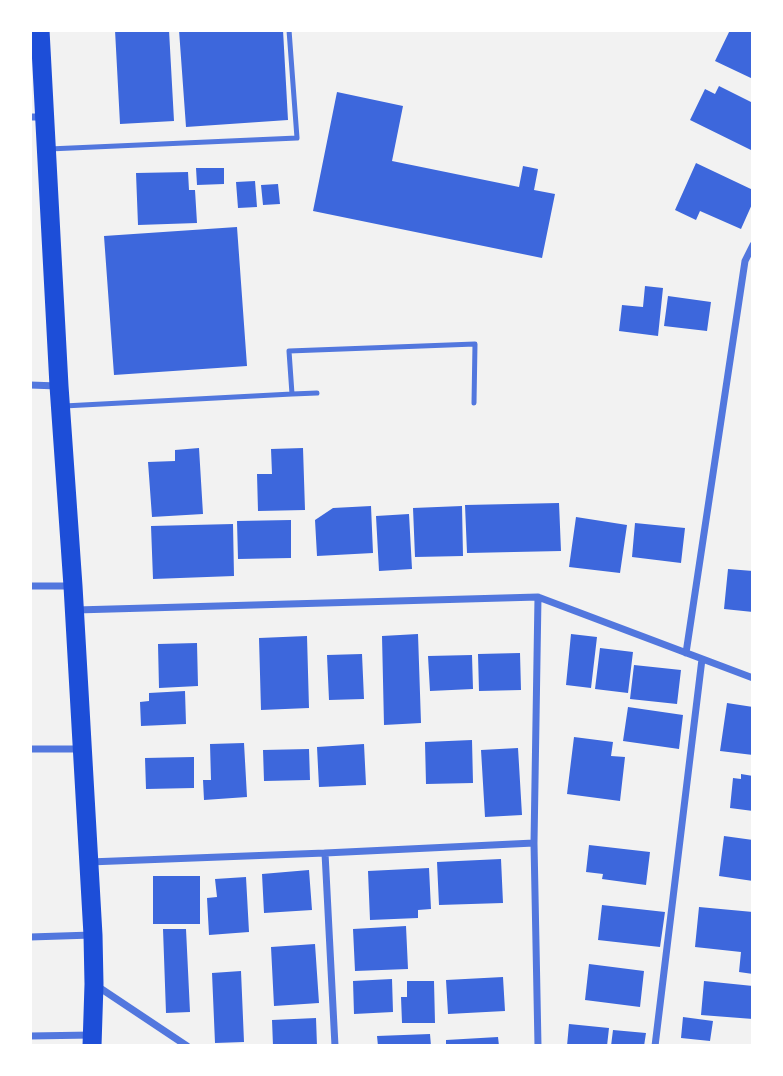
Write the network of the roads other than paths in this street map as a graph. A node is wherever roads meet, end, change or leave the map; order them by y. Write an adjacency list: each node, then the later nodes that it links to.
1 (40, 30): 3 (highway)
2 (289, 30): 4 (lane)
3 (37, 117): 4 (highway)
4 (47, 149): 7 (highway)
5 (753, 245): 16 (street)
6 (30, 385): 7 (street)
7 (59, 386): 11 (highway)
8 (317, 393): 9 (lane)
9 (292, 394): 10 (lane); 11 (lane)
10 (474, 402)
11 (60, 406): 13 (highway)
12 (30, 586): 13 (street)
13 (73, 586): 15 (highway)
14 (538, 597): 15 (street); 16 (street); 21 (street)
15 (74, 610): 19 (highway)
16 (686, 653): 17 (street)
17 (702, 659): 18 (street); 32 (street)
18 (753, 678)
19 (83, 749): 20 (street); 23 (highway)
20 (30, 750)
21 (534, 843): 22 (street); 31 (street)
22 (325, 853): 23 (street); 30 (street)
23 (88, 862): 24 (highway)
24 (93, 935): 25 (street); 26 (highway)
25 (30, 937)
26 (94, 984): 28 (highway); 29 (street)
27 (30, 1036): 28 (street)
28 (93, 1041)
29 (187, 1046)
30 (335, 1046)
31 (538, 1046)
32 (655, 1046)

